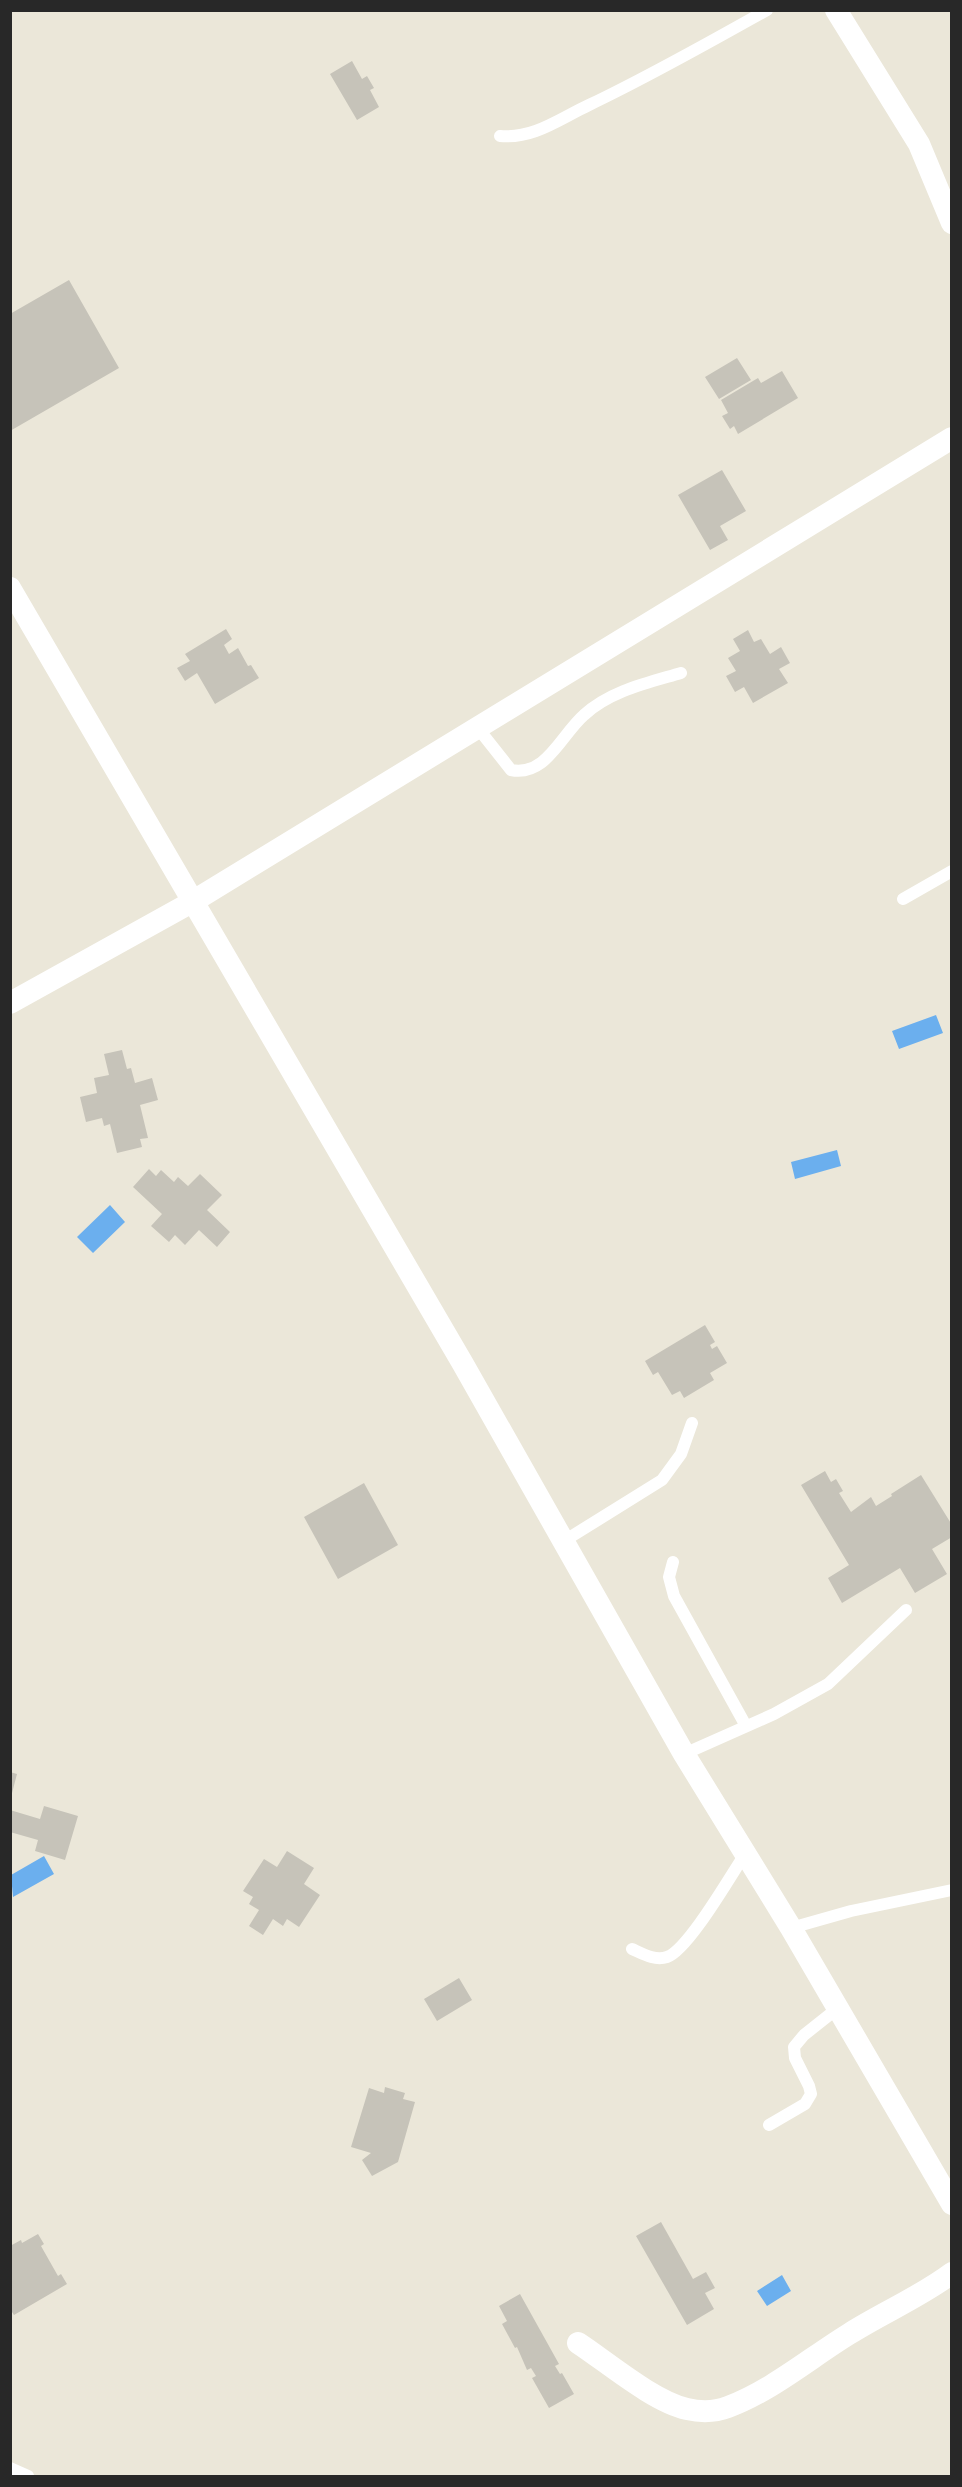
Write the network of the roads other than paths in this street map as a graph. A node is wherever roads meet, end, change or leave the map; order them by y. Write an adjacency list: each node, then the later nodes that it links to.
1 (767, 10): 3 (lane)
2 (836, 10): 4 (street)
3 (500, 136)
4 (951, 223)
5 (951, 438): 8 (street)
6 (10, 588): 11 (street)
7 (681, 673): 8 (lane)
8 (477, 727): 11 (street)
9 (951, 871): 10 (lane)
10 (903, 899)
11 (192, 902): 12 (street); 14 (street)
12 (10, 1003)
13 (692, 1423): 14 (lane)
14 (564, 1541): 18 (street)
15 (673, 1562): 17 (lane)
16 (906, 1610): 17 (lane)
17 (746, 1726): 18 (lane)
18 (684, 1754): 19 (street)
19 (745, 1854): 21 (street); 22 (lane)
20 (951, 1890): 21 (lane)
21 (790, 1928): 23 (street)
22 (632, 1949)
23 (838, 2008): 24 (lane); 25 (street)
24 (769, 2125)
25 (951, 2204)
26 (951, 2273): 27 (street)
27 (578, 2343)
28 (10, 2468): 29 (lane)
29 (28, 2476)

